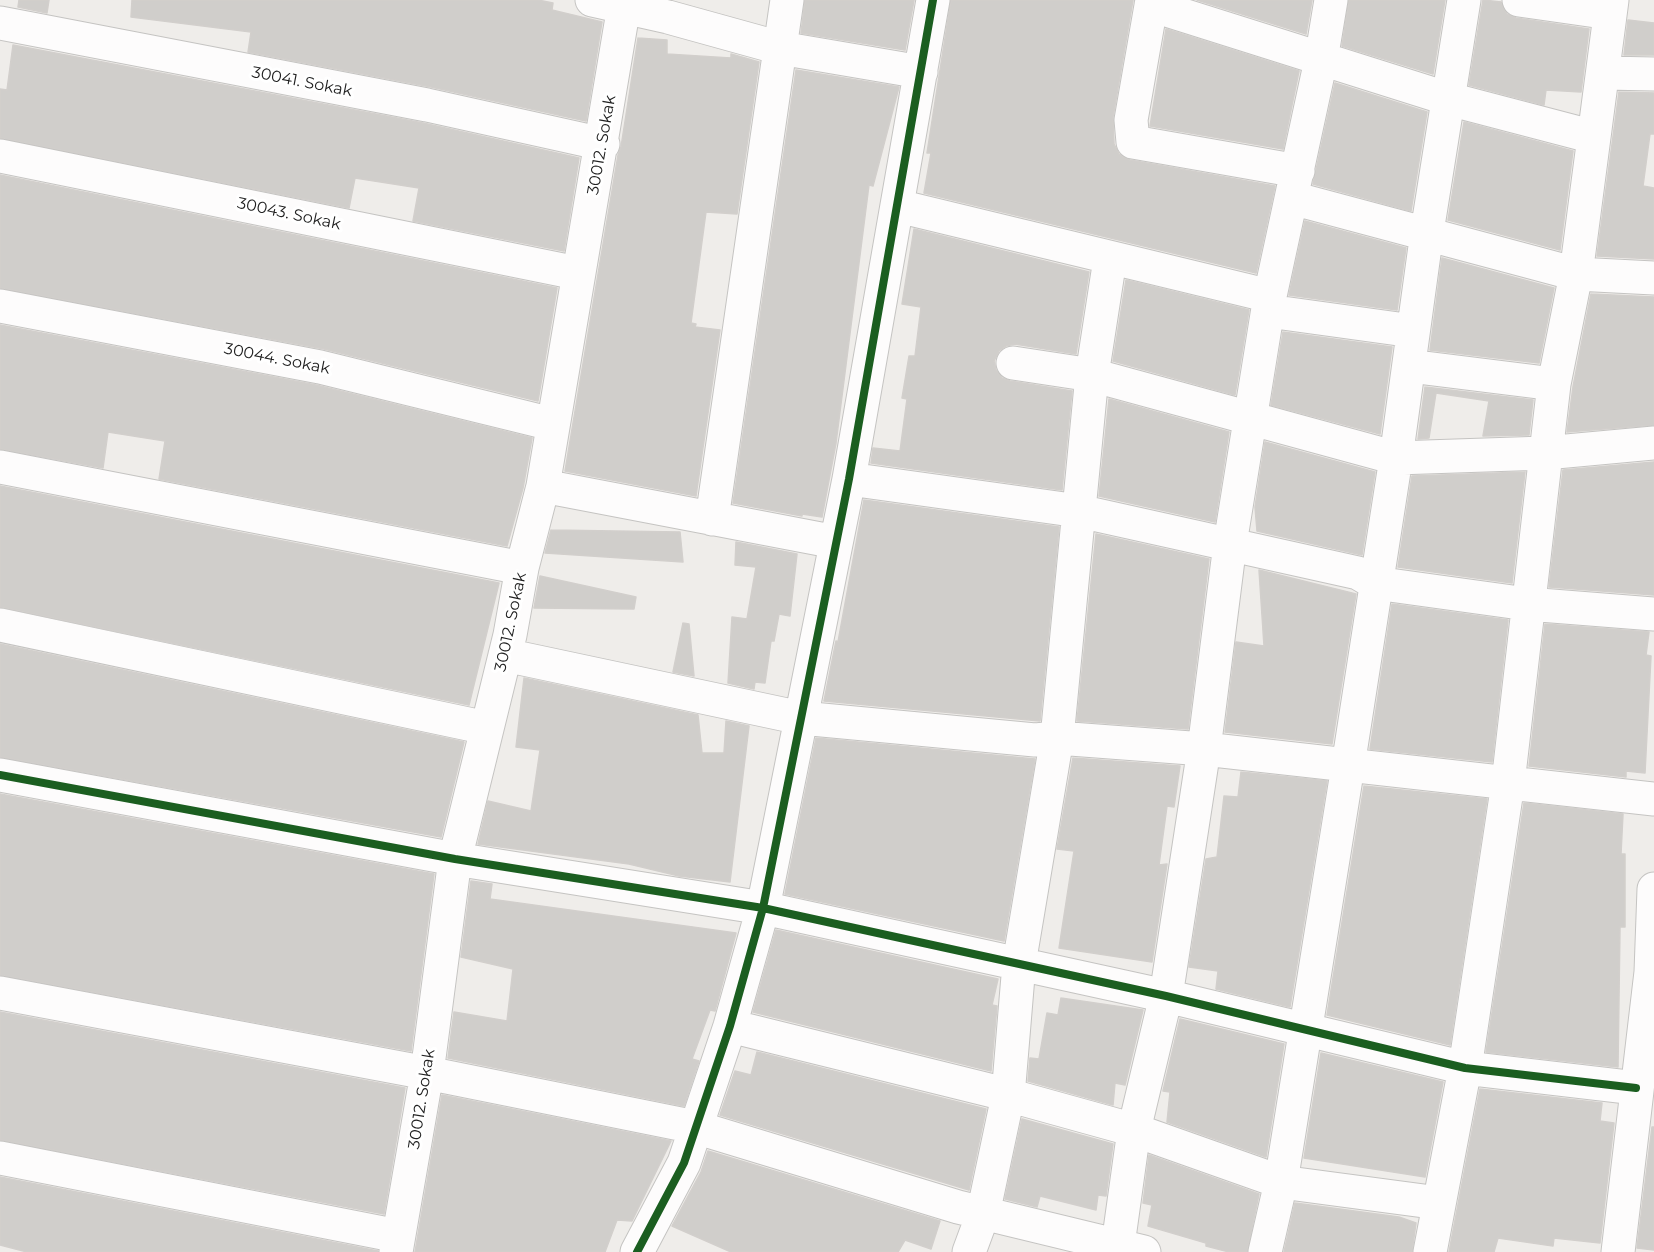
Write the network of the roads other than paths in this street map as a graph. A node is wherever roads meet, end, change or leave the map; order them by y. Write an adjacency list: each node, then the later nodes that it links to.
1 (592, 0): 8 (street)
2 (787, 0): 11 (street)
3 (933, 0): 13 (street)
4 (1331, 0): 12 (street)
5 (1464, 0): 16 (street)
6 (1519, 0): 9 (street)
7 (1151, 3): 12 (street); 20 (street)
8 (626, 4): 11 (street); 18 (street, 30012. Sokak)
9 (1611, 7): 14 (street)
10 (0, 23): 18 (street, 30041. Sokak)
11 (780, 48): 13 (street); 43 (street)
12 (1321, 60): 16 (street); 20 (street)
13 (921, 72): 21 (street)
14 (1605, 73): 15 (street); 17 (street)
15 (1654, 74)
16 (1449, 99): 17 (street); 22 (street)
17 (1594, 137): 25 (street)
18 (603, 144): 24 (street, 30012. Sokak)
19 (0, 156): 24 (street, 30043. Sokak)
20 (1295, 184): 22 (street); 27 (street)
21 (898, 206): 23 (street); 40 (street)
22 (1427, 232): 25 (street); 29 (street)
23 (1110, 259): 27 (street); 32 (street)
24 (577, 273): 35 (street, 30012. Sokak)
25 (1576, 274): 26 (street); 33 (street)
26 (1654, 278)
27 (1269, 304): 29 (street); 34 (street)
28 (0, 306): 35 (street, 30044. Sokak)
29 (1413, 331): 31 (street)
30 (1013, 363): 32 (street)
31 (1409, 366): 33 (street); 38 (street)
32 (1092, 375): 34 (street); 42 (street)
33 (1554, 384): 37 (street)
34 (1252, 418): 38 (street); 45 (street)
35 (552, 424): 41 (street, 30012. Sokak)
36 (1654, 443): 37 (street)
37 (1545, 453): 38 (street); 48 (street)
38 (1396, 458): 47 (street)
39 (0, 467): 46 (street)
40 (849, 479): 42 (street); 44 (street)
41 (543, 486): 43 (street); 46 (street, 30012. Sokak)
42 (1080, 511): 45 (street); 54 (street)
43 (712, 519): 44 (street)
44 (836, 542): 52 (street)
45 (1230, 544): 47 (street); 55 (street)
46 (522, 568): 51 (street, 30012. Sokak)
47 (1375, 583): 48 (street); 56 (street)
48 (1527, 604): 49 (street); 58 (street)
49 (1654, 614)
50 (0, 625): 53 (street)
51 (505, 655): 52 (street); 53 (street, 30012. Sokak)
52 (801, 718): 54 (street); 62 (street)
53 (487, 728): 60 (street, 30012. Sokak)
54 (1057, 738): 55 (street); 63 (street)
55 (1204, 749): 56 (street); 66 (street)
56 (1348, 766): 58 (street); 68 (street)
57 (0, 775): 60 (street)
58 (1508, 783): 59 (street); 69 (street)
59 (1654, 799)
60 (454, 859): 62 (street); 70 (street, 30012. Sokak)
61 (1654, 889): 64 (street)
62 (763, 908): 63 (street); 67 (street)
63 (1019, 964): 66 (street); 71 (street)
64 (1653, 972): 72 (street)
65 (0, 993): 70 (street)
66 (1166, 996): 68 (street); 74 (street)
67 (730, 1026): 71 (street); 73 (street)
68 (1306, 1029): 69 (street); 76 (street)
69 (1465, 1068): 72 (street); 77 (street)
70 (427, 1073): 73 (street); 79 (street, 30012. Sokak)
71 (1008, 1096): 74 (street); 78 (street)
72 (1641, 1109): 85 (street)
73 (695, 1127): 78 (street); 81 (street)
74 (1134, 1130): 76 (street); 80 (street)
75 (0, 1158): 79 (street)
76 (1281, 1182): 77 (street); 83 (street)
77 (1439, 1203): 84 (street)
78 (983, 1214): 80 (street); 82 (street)
79 (397, 1244)
80 (1127, 1250)
81 (637, 1252)
82 (969, 1252)
83 (1264, 1252)
84 (1430, 1252)
85 (1618, 1252)

